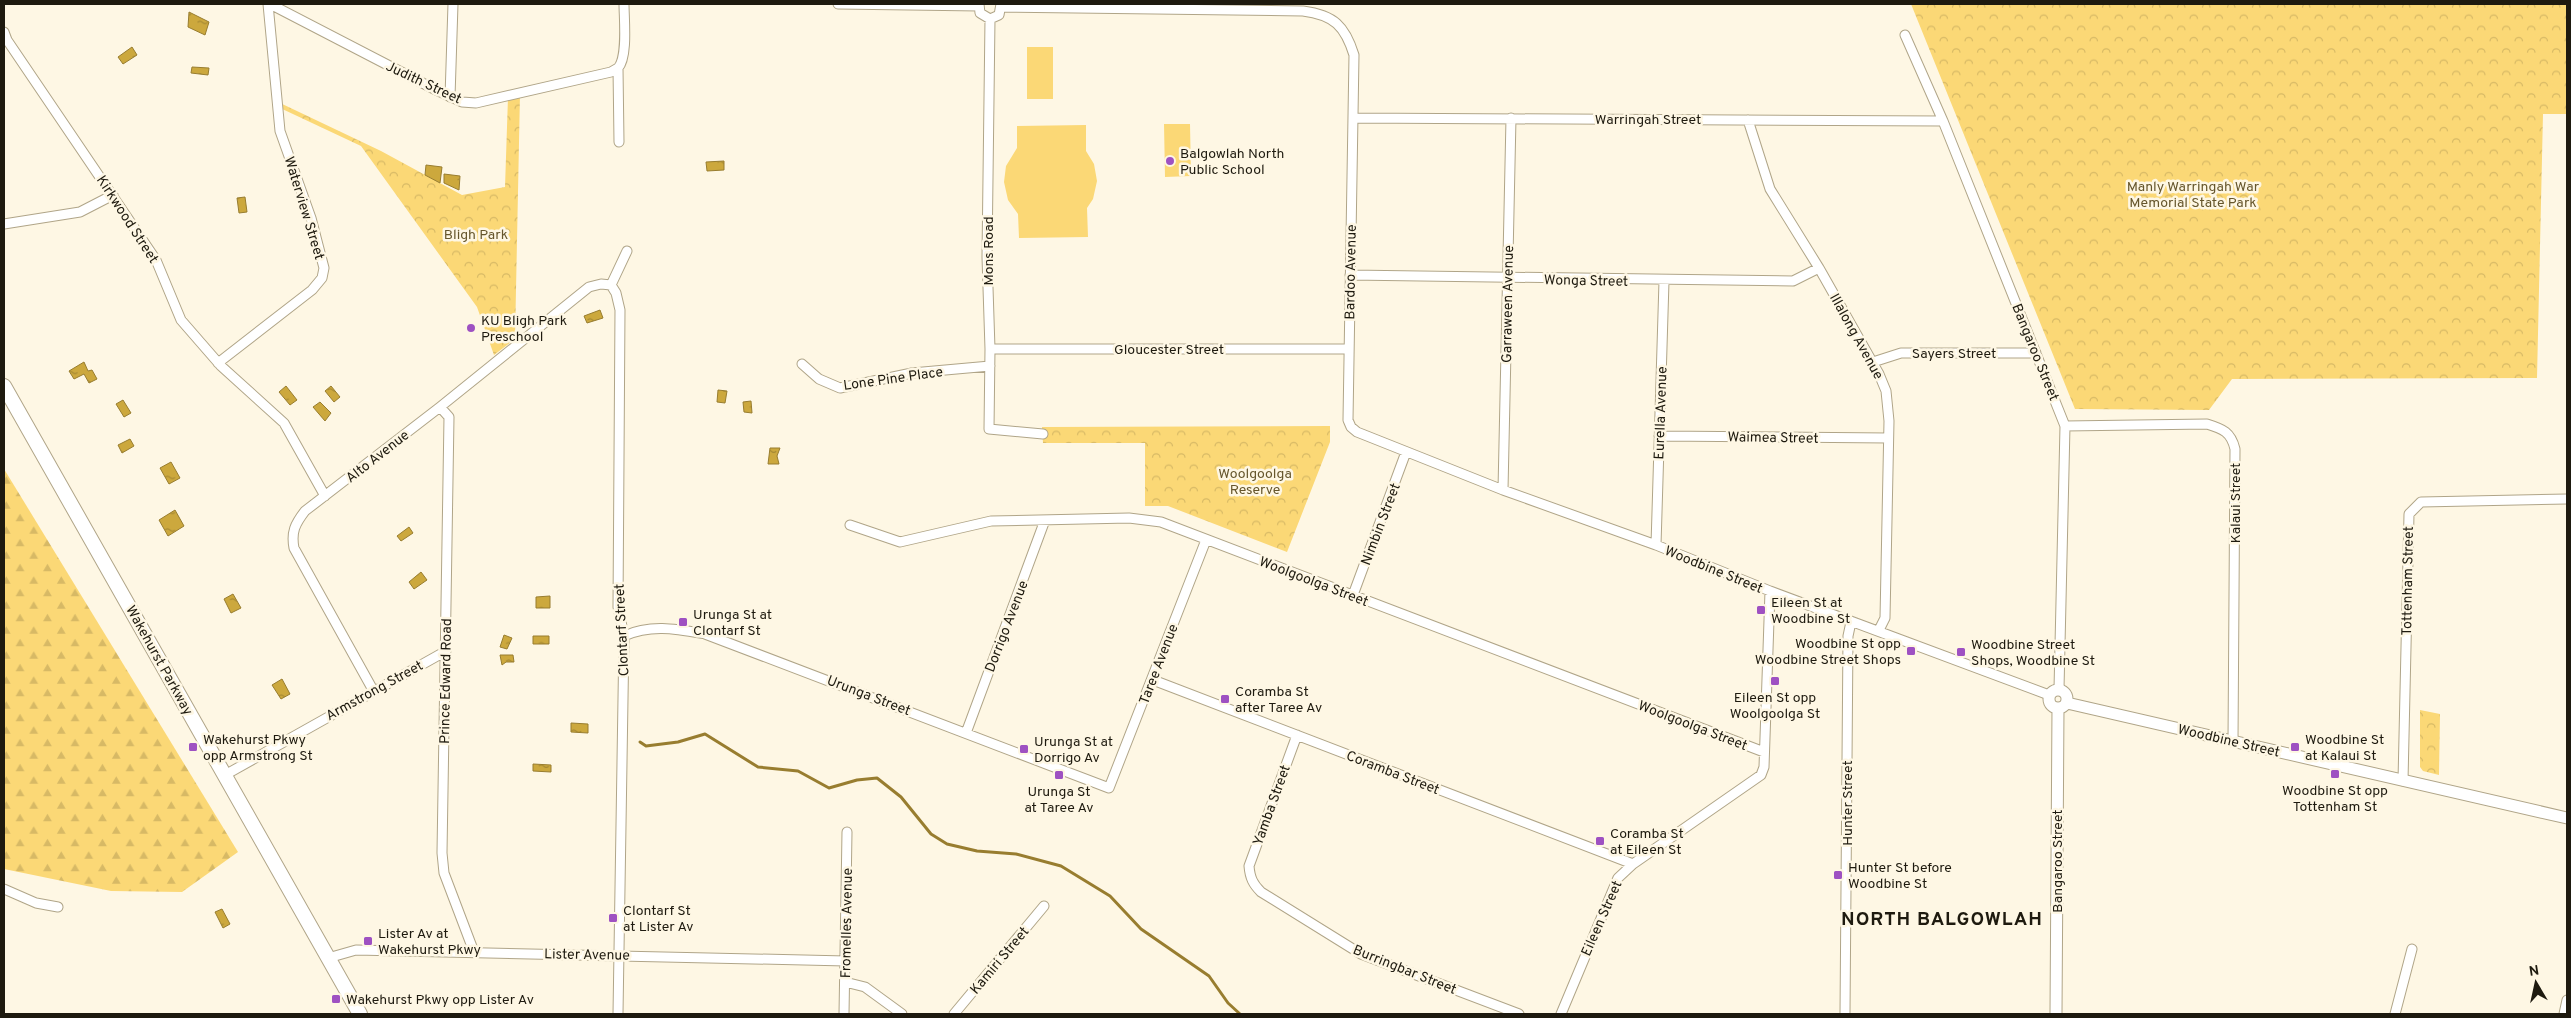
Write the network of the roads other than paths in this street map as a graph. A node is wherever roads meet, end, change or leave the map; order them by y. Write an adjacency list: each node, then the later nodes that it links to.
1 (269, 4): 11 (street, Judith Street); 29 (street, Waterview Street)
2 (453, 4): 11 (street)
3 (624, 4): 10 (street)
4 (838, 4): 5 (street)
5 (979, 5): 7 (street)
6 (1002, 5): 7 (street); 12 (street, Bardoo Avenue)
7 (990, 19): 25 (street, Mons Road)
8 (4, 32): 17 (street, Kirkwood Street)
9 (1905, 35): 15 (street, Bangaroo Street)
10 (618, 68): 11 (street, Judith Street); 16 (street)
11 (450, 97)
12 (1353, 118): 13 (street, Warringah Street); 21 (street, Bardoo Avenue)
13 (1510, 118): 14 (street, Warringah Street); 22 (street, Garraween Avenue)
14 (1748, 120): 15 (street, Warringah Street); 20 (street, Illalong Avenue)
15 (1943, 120): 27 (street, Bangaroo Street)
16 (619, 142)
17 (113, 195): 18 (street); 29 (street, Kirkwood Street)
18 (4, 224)
19 (627, 251): 24 (street)
20 (1819, 268): 23 (street, Wonga Street); 28 (street, Illalong Avenue)
21 (1350, 275): 22 (street, Wonga Street); 26 (street, Bardoo Avenue)
22 (1507, 279): 23 (street, Wonga Street); 39 (street, Garraween Avenue)
23 (1664, 281): 36 (street, Eurella Avenue)
24 (611, 285): 33 (street, Alto Avenue); 50 (street, Clontarf Street)
25 (990, 349): 26 (street, Gloucester Street); 31 (street, Mons Road)
26 (1348, 349): 38 (street, Bardoo Avenue)
27 (2036, 353): 28 (street, Sayers Street); 34 (street, Bangaroo Street)
28 (1873, 362): 37 (street, Illalong Avenue)
29 (218, 363): 40 (street, Kirkwood Street)
30 (802, 364): 31 (street, Lone Pine Place)
31 (990, 366): 35 (street, Mons Road)
32 (4, 386): 60 (main road, Wakehurst Parkway)
33 (440, 407): 40 (street, Alto Avenue); 51 (street, Prince Edward Road)
34 (2065, 426): 54 (street, Bangaroo Street); 58 (street, Kalaui Street)
35 (1043, 434)
36 (1659, 436): 37 (street, Waimea Street); 45 (street, Eurella Avenue)
37 (1888, 438): 49 (street, Illalong Avenue)
38 (1406, 452): 39 (street, Woodbine Street); 47 (street, Nimbin Street)
39 (1503, 490): 45 (street, Woodbine Street)
40 (326, 496): 53 (street, Alto Avenue)
41 (2567, 500): 61 (street, Tottenham Street)
42 (1046, 520): 43 (street, Woolgoolga Street); 44 (street, Woolgoolga Street); 56 (street, Dorrigo Avenue)
43 (850, 524)
44 (1206, 540): 47 (street, Woolgoolga Street); 52 (street, Taree Avenue)
45 (1656, 545): 46 (street, Woodbine Street)
46 (1770, 591): 48 (street, Woodbine Street); 59 (street, Eileen Street)
47 (1353, 595): 59 (street, Woolgoolga Street)
48 (1851, 622): 49 (street, Woodbine Street); 84 (street, Hunter Street)
49 (1879, 630): 54 (street, Woodbine Street)
50 (624, 636): 56 (street, Urunga Street); 72 (street, Clontarf Street)
51 (446, 651): 53 (street, Armstrong Street); 71 (street, Prince Edward Road)
52 (1153, 680): 57 (street, Coramba Street); 62 (street, Taree Avenue)
53 (373, 690): 60 (street, Armstrong Street)
54 (2054, 692): 55 (street); 55 (street)
55 (2062, 705): 58 (street, Woodbine Street); 85 (street, Bangaroo Street)
56 (966, 733): 62 (street, Urunga Street)
57 (1297, 735): 65 (street, Coramba Street); 66 (street, Yamba Street)
58 (2233, 741): 61 (street, Woodbine Street)
59 (1764, 752): 65 (street, Eileen Street)
60 (225, 774): 73 (main road, Wakehurst Parkway)
61 (2403, 781): 63 (street, Woodbine Street)
62 (1110, 788)
63 (2567, 818)
64 (847, 832): 74 (street, Fromelles Avenue)
65 (1633, 864): 83 (street, Eileen Street)
66 (1250, 877): 82 (street, Burringbar Street)
67 (4, 889): 69 (street)
68 (1044, 906): 81 (street, Kamiri Street)
69 (58, 907)
70 (2412, 949): 86 (street)
71 (474, 952): 72 (street, Lister Avenue); 73 (street, Lister Avenue)
72 (619, 955): 74 (street, Lister Avenue); 78 (street, Clontarf Street)
73 (328, 958): 77 (main road, Wakehurst Parkway)
74 (846, 961): 75 (street, Fromelles Avenue)
75 (845, 982): 79 (street, Fromelles Avenue); 80 (street)
76 (2567, 1000): 87 (street)
77 (360, 1014)
78 (618, 1014)
79 (844, 1014)
80 (902, 1014)
81 (954, 1014)
82 (1519, 1014)
83 (1561, 1014)
84 (1845, 1014)
85 (2056, 1014)
86 (2395, 1014)
87 (2564, 1014)

